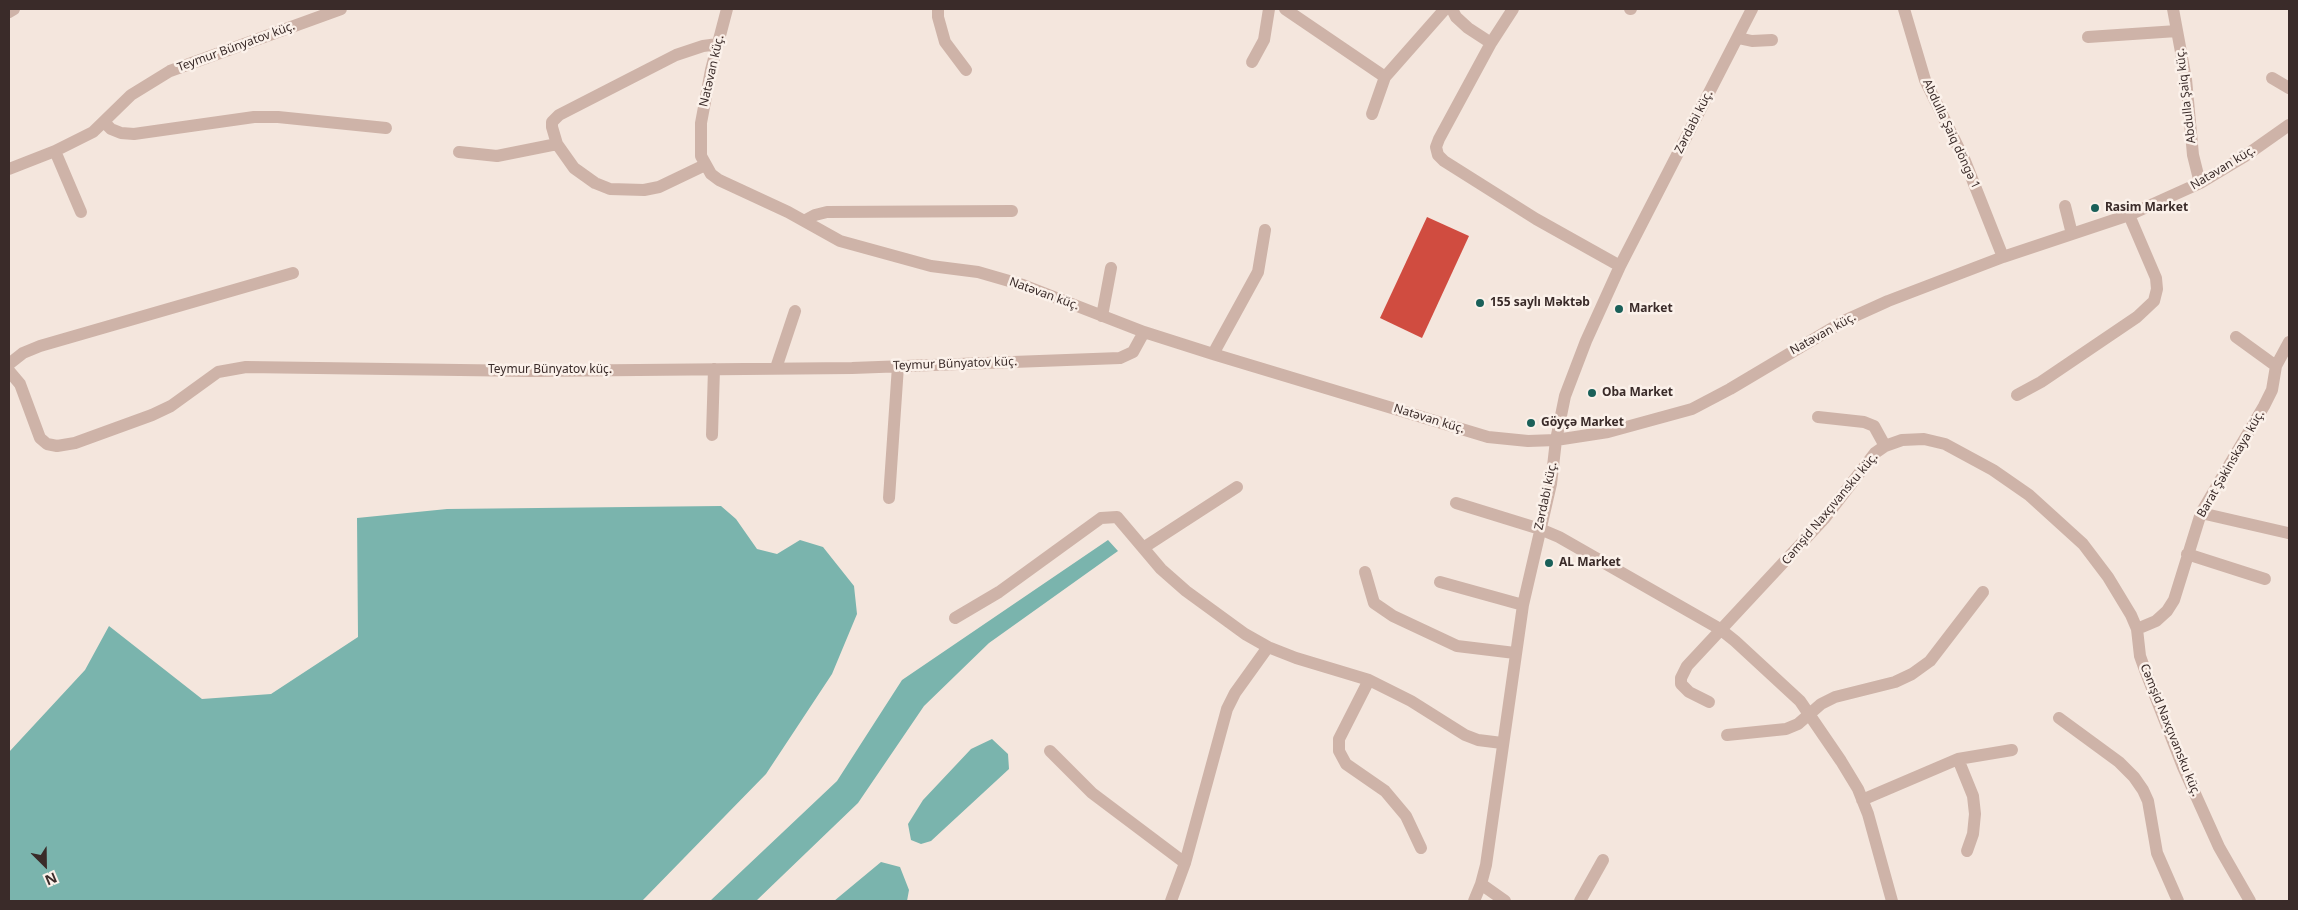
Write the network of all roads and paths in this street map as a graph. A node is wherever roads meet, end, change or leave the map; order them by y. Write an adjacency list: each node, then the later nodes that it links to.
1 (14, 9): 13 (street)
2 (341, 9): 26 (street, Teymur Bünyatov küç.)
3 (727, 9): 19 (street, Natəvan küç.)
4 (938, 9): 21 (street)
5 (1269, 9): 20 (street)
6 (1284, 9): 22 (street)
7 (1445, 9): 22 (street)
8 (1452, 9): 18 (street)
9 (1513, 9): 18 (street)
10 (1752, 9): 16 (street, Zərdabi küç.)
11 (1904, 9): 42 (street, Abdulla Şaiq döngə 1)
12 (2173, 9): 14 (street, Abdulla Şaiq küç.)
13 (9, 12)
14 (2177, 31): 15 (street); 34 (street, Abdulla Şaiq küç.)
15 (2088, 37)
16 (1738, 38): 17 (street); 43 (street, Zərdabi küç.)
17 (1772, 40)
18 (1491, 43): 43 (street)
19 (718, 44): 29 (street); 32 (street, Natəvan küç.)
20 (1252, 62)
21 (966, 70)
22 (1385, 77): 25 (street)
23 (2272, 78): 24 (street)
24 (2289, 88)
25 (1372, 114)
26 (104, 122): 28 (street); 30 (street, Teymur Bünyatov küç.)
27 (2289, 125): 34 (street, Natəvan küç.)
28 (386, 128)
29 (557, 144): 31 (street); 32 (street)
30 (55, 151): 33 (street, Teymur Bünyatov küç.); 37 (street)
31 (459, 152)
32 (705, 165): 39 (street, Natəvan küç.)
33 (9, 168)
34 (2200, 183): 38 (street, Natəvan küç.)
35 (2065, 206): 41 (street)
36 (1012, 211): 39 (street)
37 (81, 212)
38 (2129, 214): 41 (street, Natəvan küç.); 58 (street)
39 (804, 221): 47 (street, Natəvan küç.)
40 (1265, 230): 51 (street)
41 (2072, 234): 42 (street, Natəvan küç.)
42 (2004, 257): 61 (street, Natəvan küç.)
43 (1620, 266): 61 (street, Zərdabi küç.)
44 (1111, 268): 47 (street)
45 (293, 273): 52 (street)
46 (796, 311): 55 (street)
47 (1102, 316): 48 (street, Natəvan küç.)
48 (1144, 332): 51 (street, Natəvan küç.); 53 (street, Teymur Bünyatov küç.)
49 (2236, 337): 54 (street)
50 (2289, 342): 54 (street, Barat Şəkinskaya küç.)
51 (1212, 354): 61 (street, Natəvan küç.)
52 (9, 364)
53 (898, 366): 55 (street, Teymur Bünyatov küç.); 64 (street)
54 (2276, 366): 66 (street, Barat Şəkinskaya küç.)
55 (776, 368): 56 (street, Teymur Bünyatov küç.)
56 (714, 369): 57 (street, Teymur Bünyatov küç.); 60 (street)
57 (9, 371)
58 (2017, 395)
59 (1818, 417): 62 (street)
60 (712, 435)
61 (1556, 440): 67 (street, Zərdabi küç.)
62 (1885, 446): 77 (street, Cəmşid Naxçıvansku küç.); 78 (street, Cəmşid Naxçıvansku küç.)
63 (1236, 487): 69 (street)
64 (889, 498)
65 (1456, 502): 67 (street)
66 (2201, 513): 68 (street); 70 (street, Barat Şəkinskaya küç.)
67 (1540, 529): 75 (street, Zərdabi küç.); 77 (street)
68 (2288, 533)
69 (1143, 548): 76 (street); 79 (street)
70 (2187, 554): 72 (street); 78 (street, Barat Şəkinskaya küç.)
71 (1364, 572): 80 (street)
72 (2265, 579)
73 (1440, 582): 75 (street)
74 (1983, 592): 83 (street)
75 (1523, 605): 80 (street, Zərdabi küç.)
76 (955, 618)
77 (1720, 629): 82 (street, Cəmşid Naxçıvansku küç.); 83 (street)
78 (2137, 630): 102 (street, Cəmşid Naxçıvansku küç.)
79 (1268, 647): 81 (street); 94 (street)
80 (1515, 653): 86 (street, Zərdabi küç.)
81 (1369, 680): 86 (street); 91 (street)
82 (1708, 702)
83 (1809, 713): 85 (street); 90 (street)
84 (2059, 718): 101 (street)
85 (1727, 735)
86 (1502, 743): 95 (street, Zərdabi küç.)
87 (2012, 750): 89 (street)
88 (1050, 751): 94 (street)
89 (1958, 759): 90 (street); 92 (street)
90 (1862, 800): 100 (street)
91 (1421, 848)
92 (1967, 851)
93 (1603, 860): 99 (street)
94 (1185, 863): 96 (street)
95 (1482, 884): 97 (street, Zərdabi küç.); 98 (street)
96 (1171, 901)
97 (1474, 901)
98 (1505, 901)
99 (1580, 901)
100 (1892, 901)
101 (2178, 901)
102 (2250, 901)

